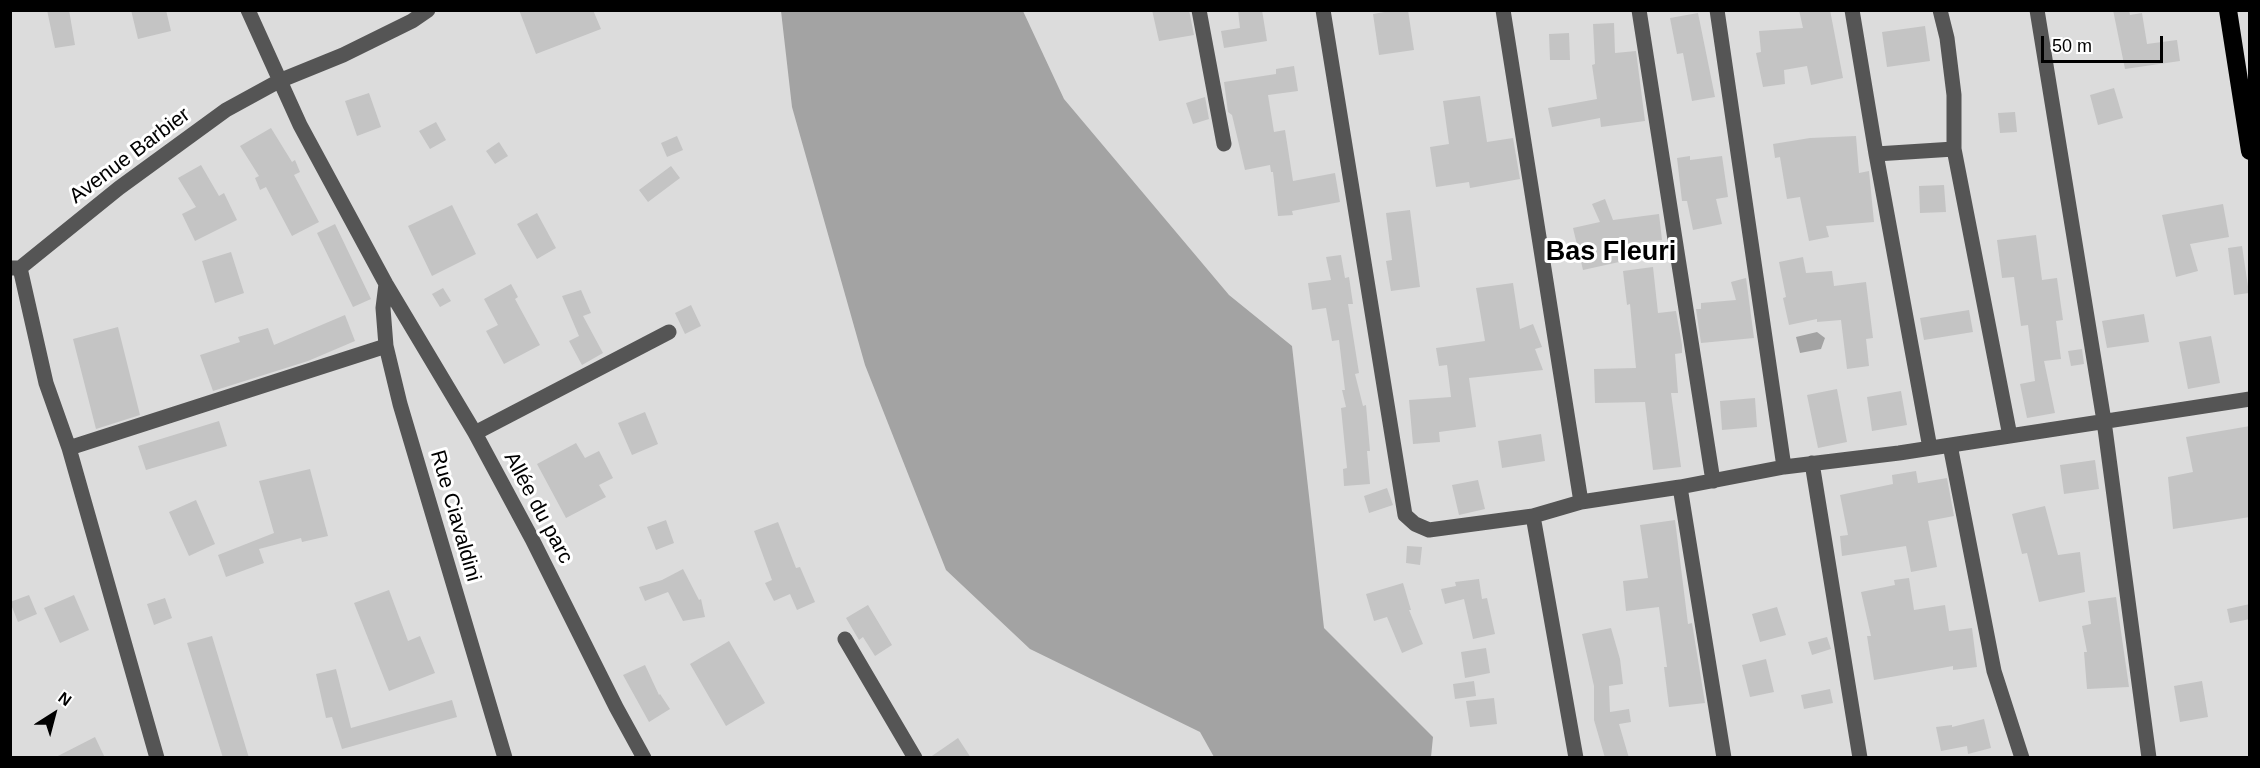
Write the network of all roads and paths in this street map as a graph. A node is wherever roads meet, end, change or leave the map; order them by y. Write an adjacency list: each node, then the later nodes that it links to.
1 (248, 10): 12 (street, Allée du parc)
2 (428, 10): 12 (street, Avenue Barbier)
3 (1199, 10): 13 (street)
4 (1323, 10): 33 (street)
5 (1503, 10): 32 (street)
6 (1639, 10): 30 (street)
7 (1717, 10): 29 (street)
8 (1852, 10): 16 (street)
9 (1940, 10): 14 (street)
10 (2037, 10): 22 (street)
11 (2228, 10): 15 (highway)
12 (279, 81): 17 (street, Avenue Barbier); 18 (street, Allée du parc)
13 (1224, 144)
14 (1954, 149): 16 (street); 24 (street)
15 (2250, 151)
16 (1876, 154): 27 (street)
17 (15, 268): 26 (street)
18 (386, 284): 20 (street, Rue Ciavaldini); 23 (street, Allée du parc)
19 (669, 332): 23 (street)
20 (386, 346): 26 (street); 36 (street, Rue Ciavaldini)
21 (2250, 399): 22 (street)
22 (2104, 421): 24 (street); 43 (street)
23 (475, 433): 37 (street, Allée du parc)
24 (2010, 436): 25 (street)
25 (1950, 445): 27 (street); 42 (street)
26 (69, 448): 35 (street)
27 (1930, 448): 28 (street)
28 (1812, 463): 29 (street); 41 (street)
29 (1784, 467): 30 (street)
30 (1713, 481): 31 (street)
31 (1680, 487): 32 (street); 40 (street)
32 (1581, 502): 33 (street)
33 (1533, 516): 39 (street)
34 (845, 639): 38 (street)
35 (157, 758)
36 (505, 758)
37 (644, 758)
38 (915, 758)
39 (1576, 758)
40 (1724, 758)
41 (1860, 758)
42 (2022, 758)
43 (2149, 758)

